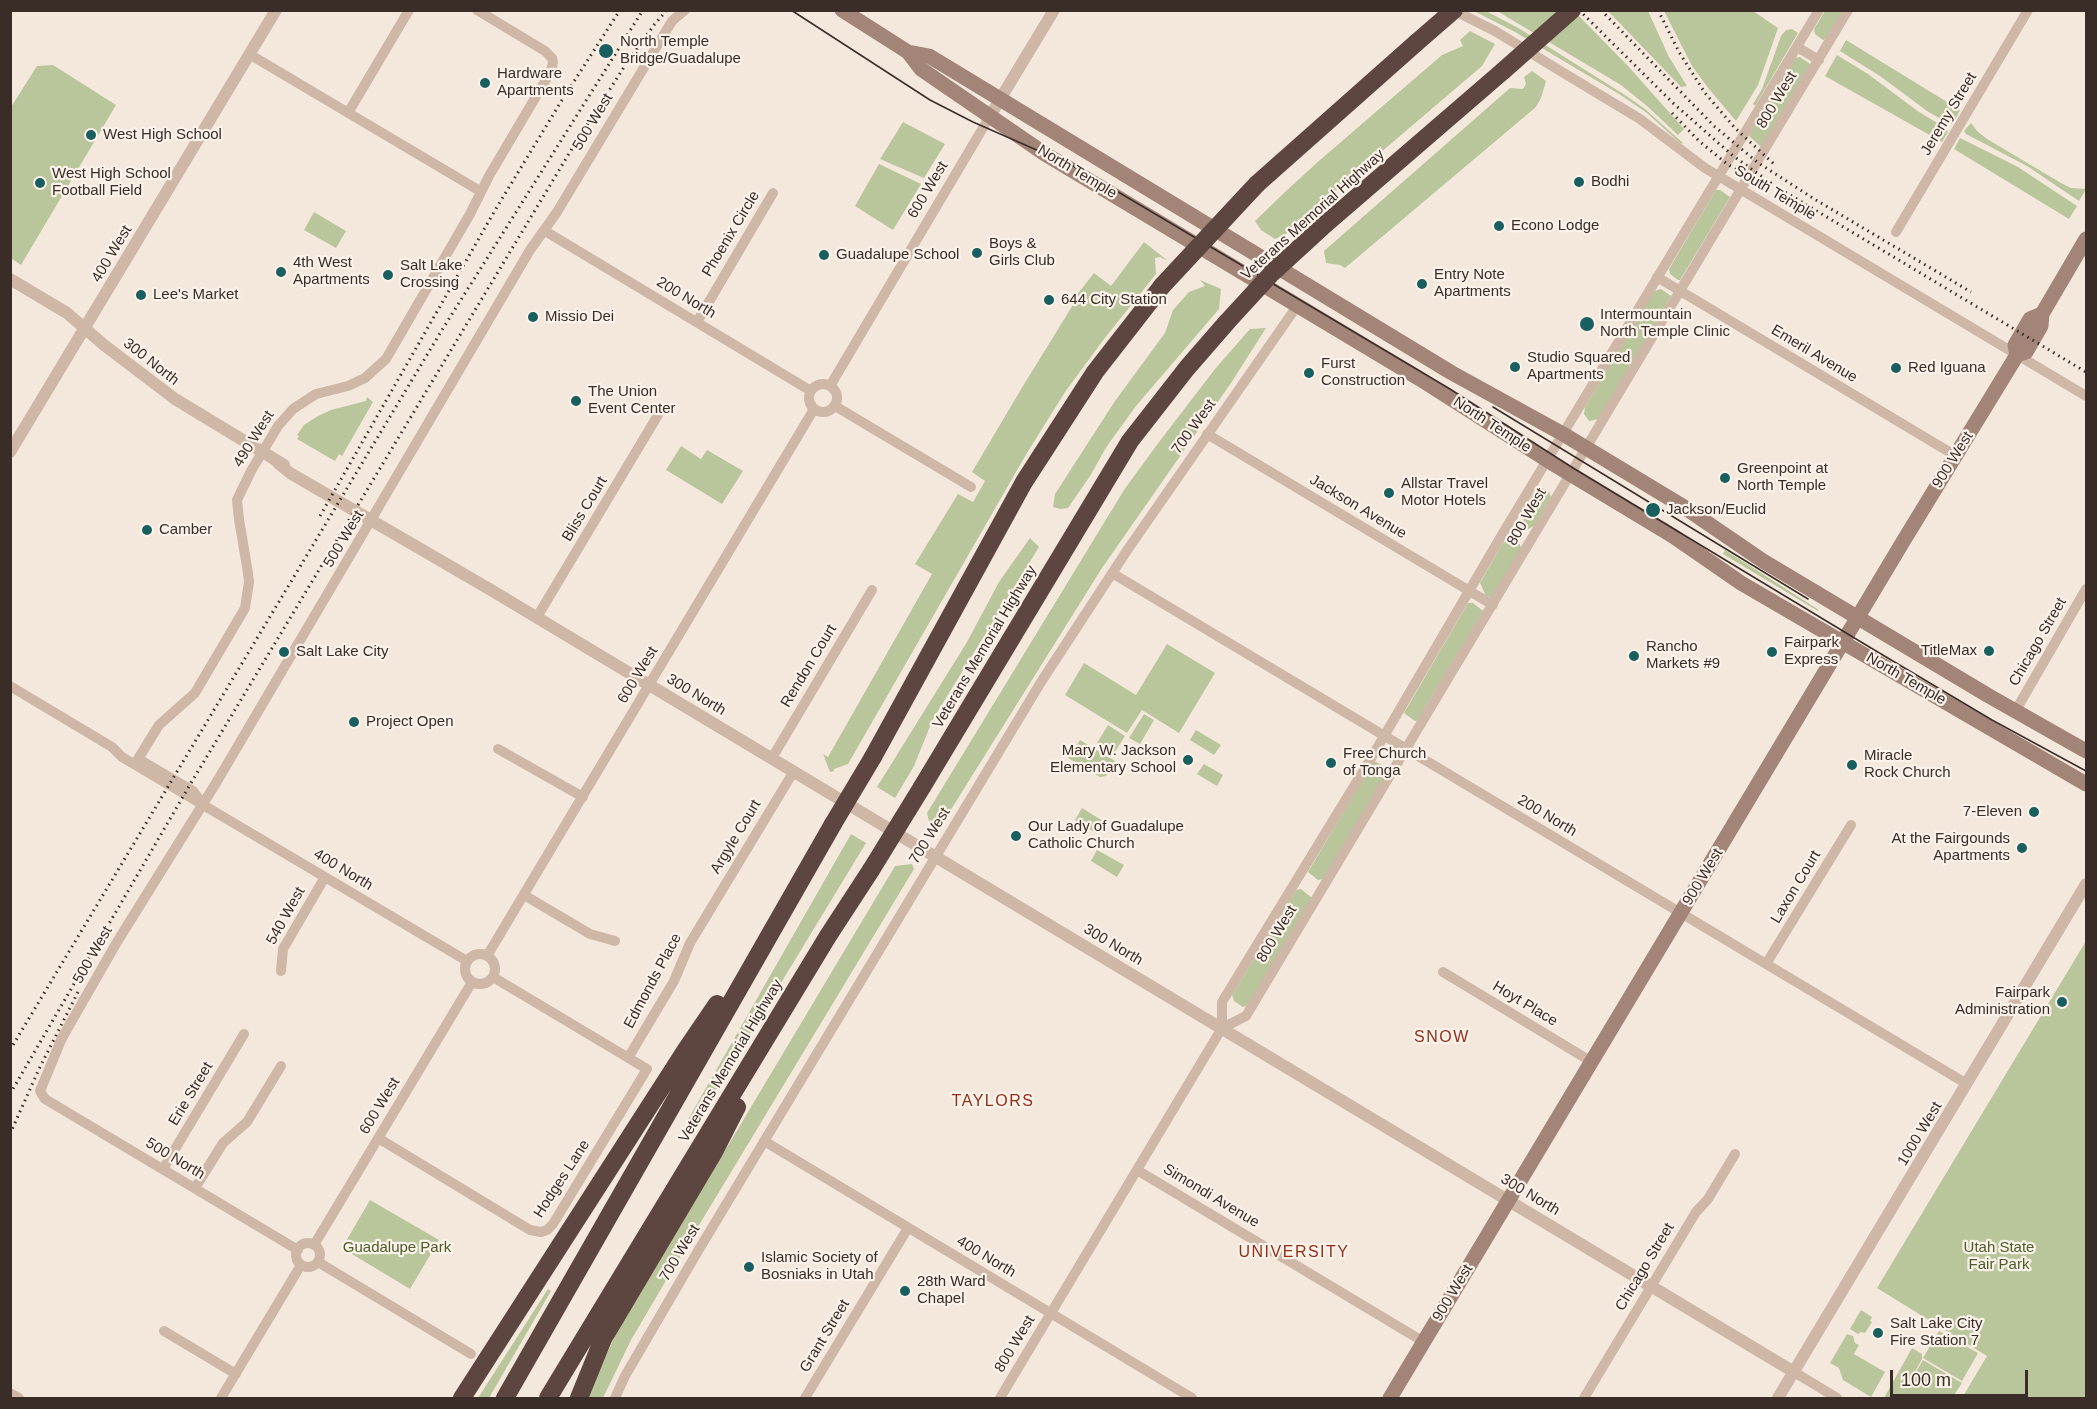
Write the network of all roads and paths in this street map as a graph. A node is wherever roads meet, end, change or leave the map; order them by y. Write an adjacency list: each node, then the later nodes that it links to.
1 (276, 10): 14 (street, 400 West)
2 (410, 10): 17 (street)
3 (477, 10): 21 (street, 490 West)
4 (685, 10): 24 (street, 500 West)
5 (842, 10): 13 (main road, North Temple)
6 (1054, 10): 16 (street, 600 West)
7 (1453, 10): 19 (street, South Temple); 77 (highway, Veterans Memorial Highway, bridge)
8 (1572, 10): 80 (highway, Veterans Memorial Highway, bridge)
9 (1819, 10): 12 (street, 800 West)
10 (1848, 10): 15 (street, 800 West)
11 (2028, 10): 25 (street, Jeremy Street)
12 (1797, 47): 15 (street); 19 (street, 800 West)
13 (908, 52): 16 (main road, North Temple); 18 (main road, North Temple)
14 (249, 54): 17 (street); 32 (street, 400 West)
15 (1819, 60): 20 (street, 800 West)
16 (1000, 99): 18 (street, 600 West); 41 (main road, North Temple)
17 (348, 113): 21 (street)
18 (990, 116): 30 (main road, North Temple); 34 (street, 600 West)
19 (1719, 177): 20 (street, South Temple); 27 (street, 800 West)
20 (1741, 189): 29 (street, 800 West); 33 (street, South Temple)
21 (480, 191): 44 (street, 490 West)
22 (773, 193): 31 (street, Phoenix Circle)
23 (2086, 225): 26 (main road, 900 West)
24 (545, 231): 31 (street, 200 North); 49 (street, 500 West)
25 (1896, 232)
26 (2086, 239): 33 (main road, 900 West)
27 (1657, 277): 29 (street, Emeril Avenue); 41 (street, 800 West)
28 (10, 279): 32 (street, 300 North)
29 (1681, 292): 42 (street, 800 West); 45 (street, Emeril Avenue)
30 (1297, 306): 40 (street, 700 West); 46 (main road, North Temple)
31 (697, 322): 35 (street, 200 North)
32 (85, 328): 43 (street, 400 West); 44 (street, 300 North)
33 (2017, 355): 36 (street, South Temple); 45 (main road, 900 West)
34 (830, 386): 35 (street); 37 (street)
35 (811, 391): 38 (street)
36 (2086, 396)
37 (835, 406): 38 (street); 48 (street)
38 (814, 409): 58 (street, 600 West)
39 (658, 415): 55 (street, Bliss Court)
40 (1207, 434): 50 (street, 700 West); 53 (street, Jackson Avenue)
41 (1563, 435): 42 (main road, North Temple); 46 (street, 800 West)
42 (1586, 448): 47 (street, 800 West); 56 (main road, North Temple)
43 (10, 452)
44 (262, 453): 49 (street, 300 North); 67 (street, 490 West)
45 (1956, 456): 56 (main road, 900 West)
46 (1547, 460): 47 (main road, North Temple); 53 (street, 800 West)
47 (1570, 474): 54 (street, 800 West); 57 (main road, North Temple)
48 (971, 487)
49 (373, 520): 55 (street, 300 North); 71 (street, 500 West)
50 (1112, 573): 61 (street, 200 North); 73 (street, 700 West)
51 (2086, 589): 60 (street, Chicago Street)
52 (872, 590): 66 (street, Rendon Court)
53 (1469, 590): 54 (street, Jackson Avenue); 61 (street, 800 West)
54 (1493, 605): 63 (street, 800 West)
55 (537, 617): 58 (street, 300 North)
56 (1859, 618): 57 (main road, 900 West); 60 (main road, North Temple)
57 (1843, 644): 69 (main road, North Temple); 78 (main road, 900 West)
58 (650, 685): 66 (street, 300 North); 70 (street, 600 West)
59 (10, 686): 62 (street, 400 North)
60 (2016, 710): 65 (main road, North Temple)
61 (1384, 735): 63 (street, 200 North); 89 (street, 800 West)
62 (112, 747): 67 (street, 400 North); 71 (street, 400 North)
63 (1406, 748): 78 (street, 200 North); 89 (street, 800 West)
64 (498, 749): 70 (street)
65 (2086, 751)
66 (772, 758): 68 (street, 300 North)
67 (138, 759): 71 (street, 400 North)
68 (794, 771): 73 (street, 300 North); 79 (street, Argyle Court)
69 (2086, 784)
70 (583, 797): 76 (street, 600 West)
71 (204, 804): 74 (street, 400 North); 95 (street, 500 West)
72 (1851, 825): 84 (street, Laxon Court)
73 (935, 856): 89 (street, 300 North); 97 (street, 700 West)
74 (325, 876): 83 (street, 400 North); 85 (street, 540 West)
75 (2086, 884): 94 (street, 1000 West)
76 (524, 895): 81 (street); 82 (street, 600 West)
77 (786, 904): 118 (highway); 119 (highway, Veterans Memorial Highway)
78 (1681, 913): 84 (street, 200 North); 92 (main road, 900 West)
79 (705, 918): 91 (street, Edmonds Place)
80 (828, 936): 120 (highway, Veterans Memorial Highway); 121 (highway)
81 (615, 941)
82 (487, 956): 83 (street); 87 (street)
83 (467, 961): 88 (street)
84 (1766, 964): 94 (street, 200 North)
85 (281, 971)
86 (1443, 972): 92 (street, Hoyt Place)
87 (493, 978): 88 (street); 91 (street)
88 (472, 982): 96 (street, 600 West)
89 (1222, 1028): 100 (street, 800 West); 102 (street, 300 North)
90 (244, 1034): 99 (street, Erie Street)
91 (628, 1058): 96 (street, Hodges Lane)
92 (1592, 1062): 102 (main road, 900 West)
93 (281, 1066): 101 (street)
94 (1967, 1084): 113 (street, 1000 West)
95 (40, 1091): 99 (street, 500 North)
96 (378, 1138): 104 (street, 600 West)
97 (764, 1141): 103 (street, 400 North); 122 (street, 700 West)
98 (1735, 1154): 108 (street, Chicago Street)
99 (163, 1169): 101 (street, 500 North)
100 (1137, 1170): 109 (street, 800 West); 111 (street, Simondi Avenue)
101 (195, 1188): 105 (street, 500 North)
102 (1509, 1200): 108 (street, 300 North); 111 (main road, 900 West)
103 (908, 1228): 109 (street, 400 North); 123 (street, Grant Street)
104 (314, 1245): 105 (street); 106 (street)
105 (298, 1250): 107 (street)
106 (318, 1262): 107 (street); 112 (street)
107 (301, 1264): 114 (street)
108 (1652, 1286): 113 (street, 300 North); 127 (street, Chicago Street)
109 (1050, 1314): 124 (street, 800 West); 125 (street, 400 North)
110 (164, 1331): 114 (street)
111 (1424, 1342): 126 (main road, 900 West)
112 (471, 1354)
113 (1794, 1372): 128 (street, 1000 West); 129 (street, 300 North)
114 (236, 1374): 117 (street)
115 (10, 1394): 116 (street)
116 (19, 1398)
117 (221, 1398)
118 (462, 1398)
119 (505, 1398)
120 (548, 1398)
121 (579, 1398)
122 (615, 1398)
123 (805, 1398)
124 (1000, 1398)
125 (1192, 1398)
126 (1390, 1398)
127 (1584, 1398)
128 (1778, 1398)
129 (1837, 1398)

